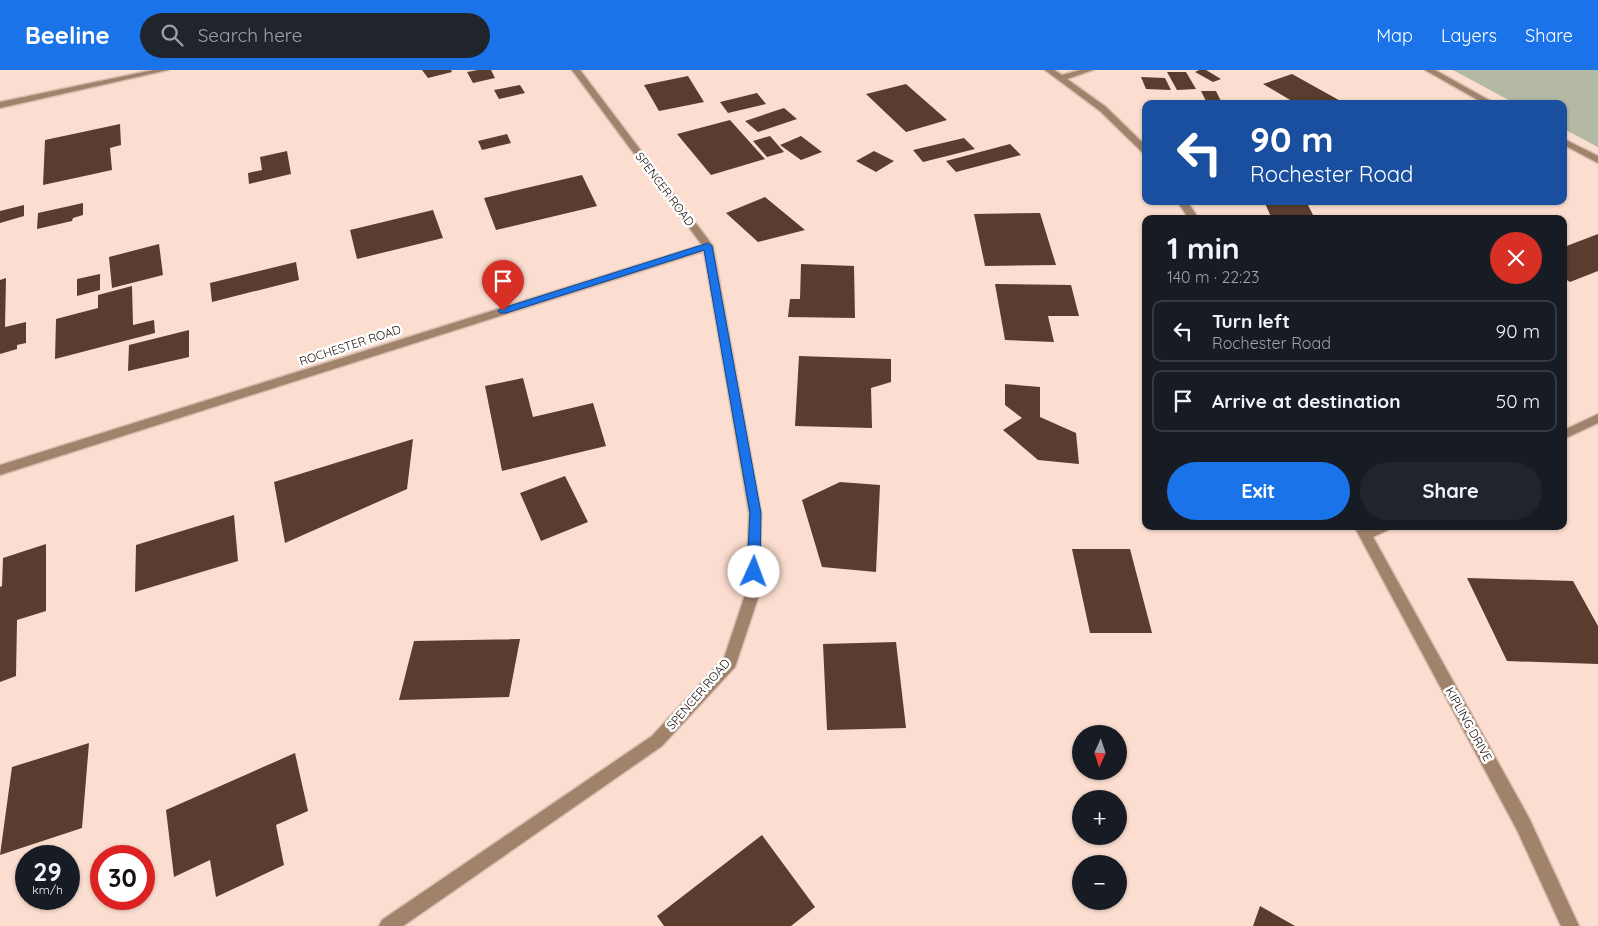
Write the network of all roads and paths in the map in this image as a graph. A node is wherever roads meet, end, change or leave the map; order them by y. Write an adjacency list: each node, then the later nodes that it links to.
1 (164, 70): 8 (street)
2 (576, 70): 12 (street, SPENCER ROAD)
3 (1049, 70): 6 (street)
4 (1089, 70): 6 (street)
5 (1429, 70): 7 (street)
6 (1061, 78): 10 (street)
7 (1485, 100)
8 (0, 105)
9 (1567, 144): 11 (street)
10 (1142, 148)
11 (1598, 160)
12 (708, 246): 15 (street, ROCHESTER ROAD); 17 (street, SPENCER ROAD)
13 (1598, 418): 14 (street)
14 (1567, 434)
15 (0, 470)
16 (1363, 531): 18 (street, KIPLING DRIVE)
17 (388, 926)
18 (1570, 926)

